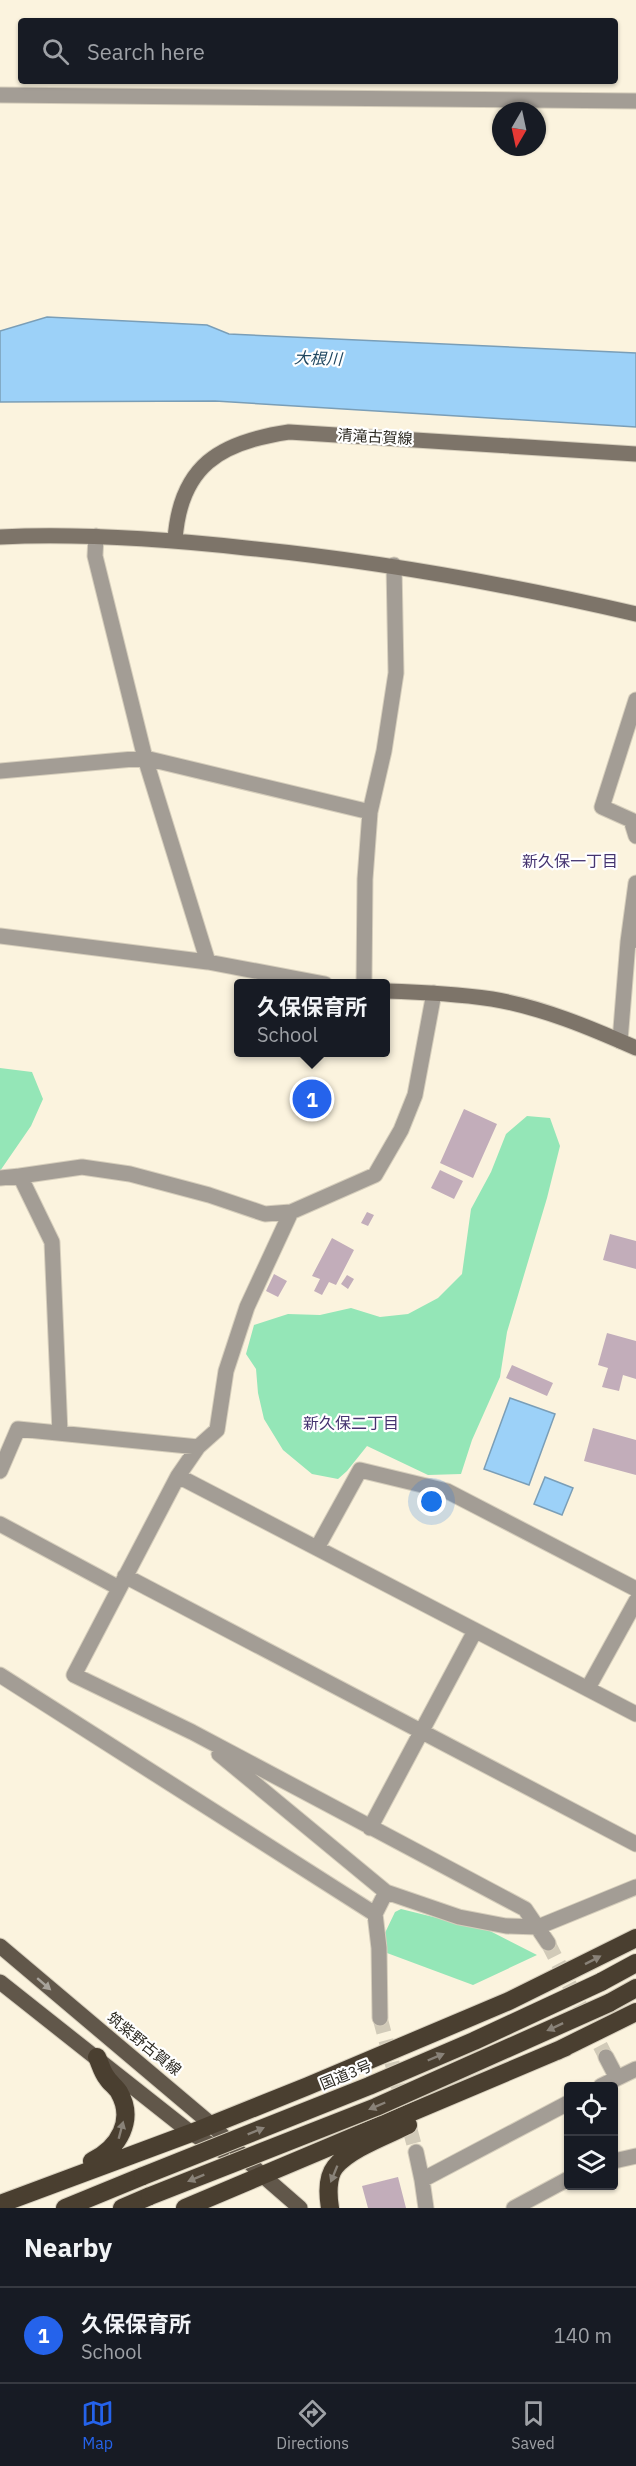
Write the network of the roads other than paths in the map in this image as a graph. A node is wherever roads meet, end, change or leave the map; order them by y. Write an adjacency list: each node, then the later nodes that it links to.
1 (0, 95): 2 (street)
2 (636, 101)
3 (636, 454): 6 (main road, 清滝古賀線)
4 (96, 536): 5 (main road); 6 (main road); 10 (street)
5 (0, 537)
6 (176, 540): 7 (main road)
7 (394, 565): 8 (main road); 12 (street)
8 (636, 614)
9 (636, 700): 13 (street)
10 (145, 758): 11 (street); 12 (street); 17 (street)
11 (0, 771)
12 (370, 812): 19 (street)
13 (636, 836)
14 (636, 883): 16 (street)
15 (0, 936): 17 (street)
16 (632, 941): 22 (street)
17 (208, 962): 18 (street)
18 (298, 979)
19 (364, 979)
20 (390, 991): 21 (main road)
21 (434, 993): 22 (main road); 26 (street)
22 (620, 1041): 23 (main road)
23 (636, 1048)
24 (20, 1176): 25 (street); 26 (street); 27 (street)
25 (0, 1178)
26 (291, 1212): 28 (street)
27 (60, 1433): 28 (street); 29 (street)
28 (198, 1447): 30 (street)
29 (0, 1471)
30 (178, 1476): 32 (street); 33 (street)
31 (0, 1524): 33 (street)
32 (317, 1548): 34 (street); 36 (street)
33 (122, 1582): 40 (street); 41 (street)
34 (636, 1589)
35 (636, 1601): 38 (street)
36 (475, 1631): 38 (street); 40 (street)
37 (0, 1675): 46 (street)
38 (588, 1688): 39 (street)
39 (636, 1714)
40 (423, 1731): 42 (street); 43 (street)
41 (192, 1732): 42 (street); 45 (street)
42 (370, 1828): 47 (street)
43 (636, 1844)
44 (636, 1887): 47 (street)
45 (386, 1892): 46 (street); 47 (street)
46 (375, 1914): 55 (street)
47 (538, 1927): 49 (street)
48 (636, 1938): 63 (highway, one-way to 48)
49 (548, 1943)
50 (0, 1946): 63 (main road, 筑紫野古賀線, one-way to 63)
51 (636, 1963): 72 (highway, 国道3号, one-way to 51, bridge)
52 (0, 1982): 57 (main road, 筑紫野古賀線)
53 (636, 1988): 73 (highway, one-way to 73, bridge)
54 (636, 2012): 56 (highway)
55 (380, 2018)
56 (566, 2047): 68 (highway); 76 (highway, one-way to 76)
57 (97, 2056): 64 (main road, 筑紫野古賀線); 71 (highway, one-way to 57)
58 (606, 2057): 60 (street)
59 (636, 2069): 60 (street)
60 (617, 2078): 61 (street)
61 (609, 2082)
62 (564, 2105): 69 (street)
63 (212, 2125): 64 (highway); 68 (main road, 筑紫野古賀線)
64 (191, 2133): 68 (main road, 筑紫野古賀線); 71 (highway)
65 (416, 2152): 69 (street)
66 (636, 2156): 67 (street)
67 (618, 2161)
68 (261, 2174): 74 (highway); 75 (main road, 筑紫野古賀線)
69 (422, 2180): 77 (street)
70 (564, 2181): 78 (street)
71 (2, 2203)
72 (65, 2208)
73 (122, 2208)
74 (185, 2208)
75 (300, 2208)
76 (330, 2208)
77 (426, 2208)
78 (514, 2208)

